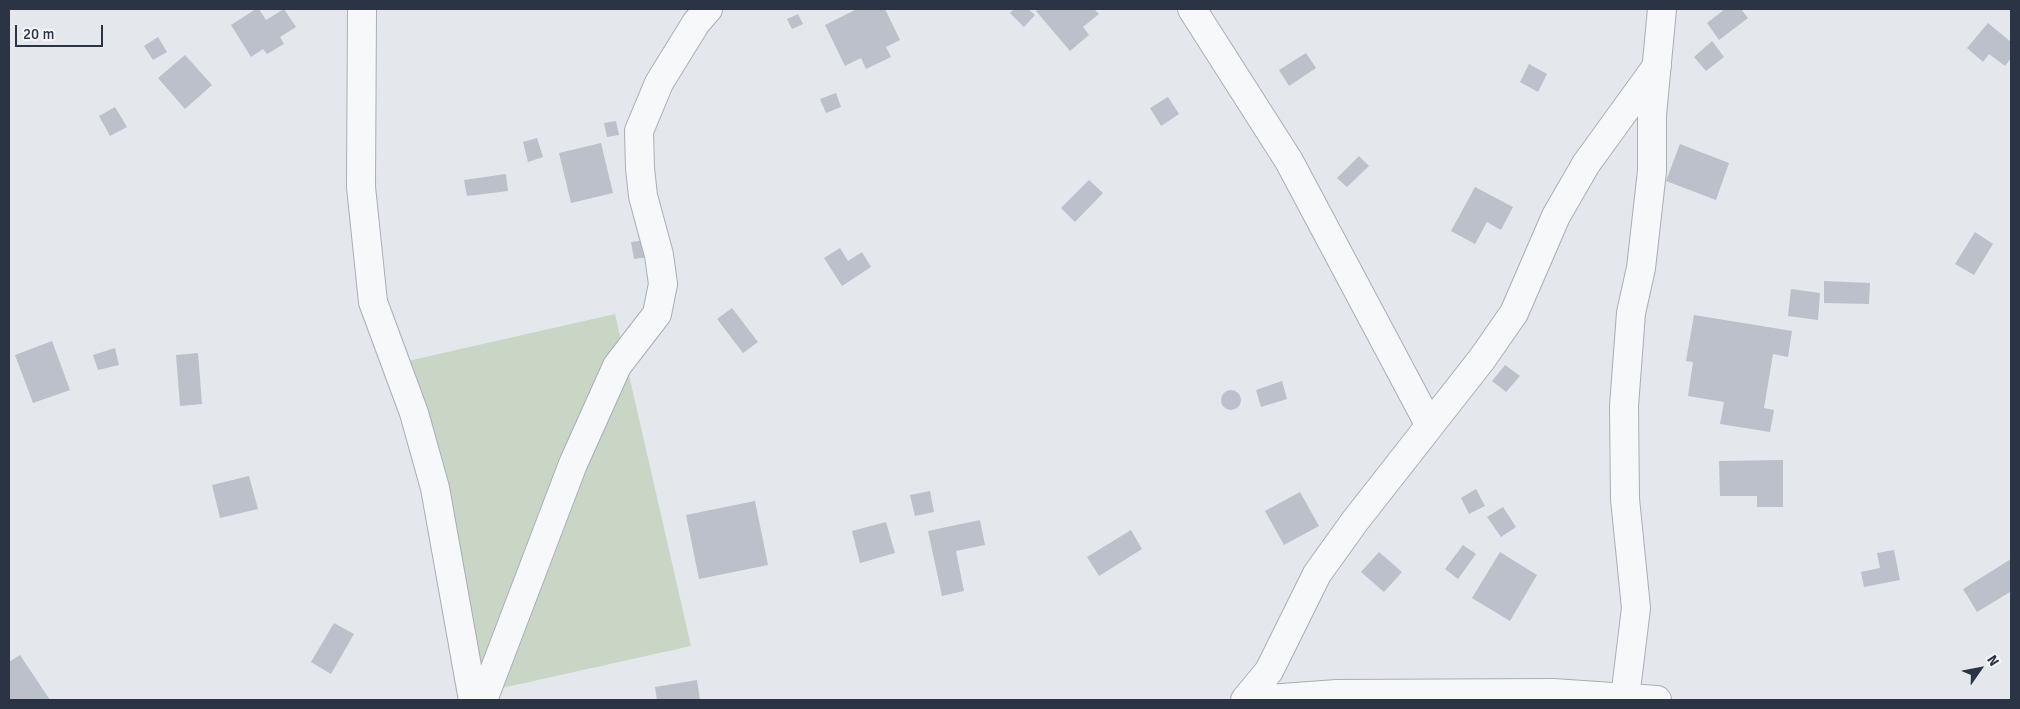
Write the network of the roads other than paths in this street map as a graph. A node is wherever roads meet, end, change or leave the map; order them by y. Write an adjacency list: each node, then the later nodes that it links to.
1 (362, 9): 8 (street)
2 (708, 9): 9 (street)
3 (1192, 9): 6 (street)
4 (1662, 9): 5 (street)
5 (1657, 66): 6 (street); 7 (street)
6 (1429, 424): 10 (street)
7 (1625, 698): 11 (street); 12 (street)
8 (473, 700)
9 (483, 700)
10 (1245, 700)
11 (1255, 700)
12 (1657, 700)

